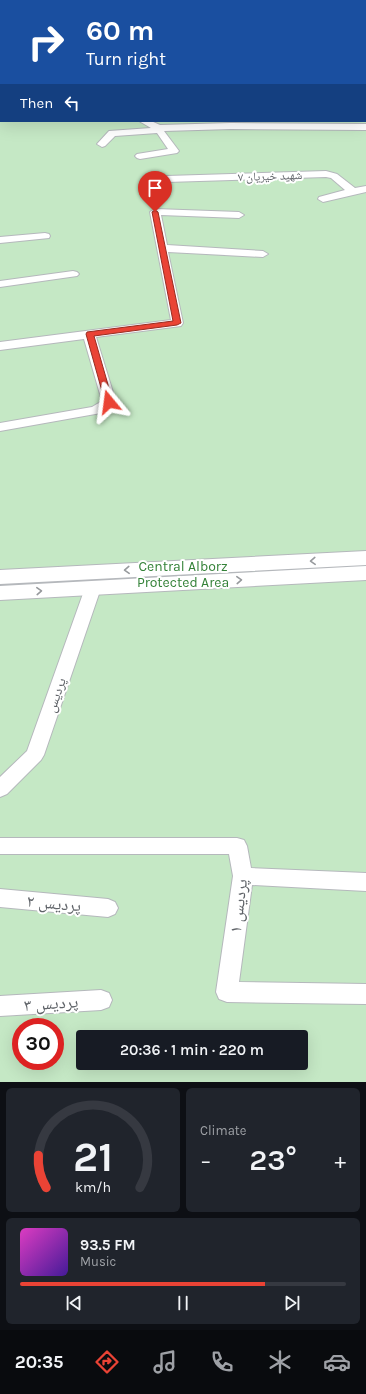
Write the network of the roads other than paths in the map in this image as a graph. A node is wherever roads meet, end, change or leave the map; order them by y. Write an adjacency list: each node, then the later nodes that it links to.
1 (146, 122): 3 (street)
2 (366, 127): 3 (street)
3 (159, 129): 4 (street); 5 (street)
4 (102, 144)
5 (140, 156)
6 (167, 179): 8 (street, شهید خیریان ۷)
7 (366, 189): 8 (street)
8 (353, 191): 9 (street)
9 (323, 199)
10 (239, 215): 13 (street)
11 (45, 236): 12 (street)
12 (0, 240)
13 (162, 248): 14 (street); 17 (street)
14 (263, 254)
15 (73, 274): 16 (street)
16 (0, 284)
17 (89, 334): 18 (street); 19 (street)
18 (0, 346)
19 (0, 427)
20 (366, 558): 21 (street)
21 (353, 569): 22 (street, one-way to 22); 23 (street, one-way to 21)
22 (0, 577)
23 (92, 588): 24 (street, one-way to 23); 25 (street, پردیس)
24 (0, 593)
25 (0, 789)
26 (0, 846): 27 (street, پردیس ۱)
27 (243, 876): 28 (street); 31 (street, پردیس ۱)
28 (366, 882)
29 (0, 898): 30 (street, پردیس ۲)
30 (108, 908)
31 (366, 994)
32 (101, 1000): 33 (street, پردیس ۳)
33 (0, 1006)

